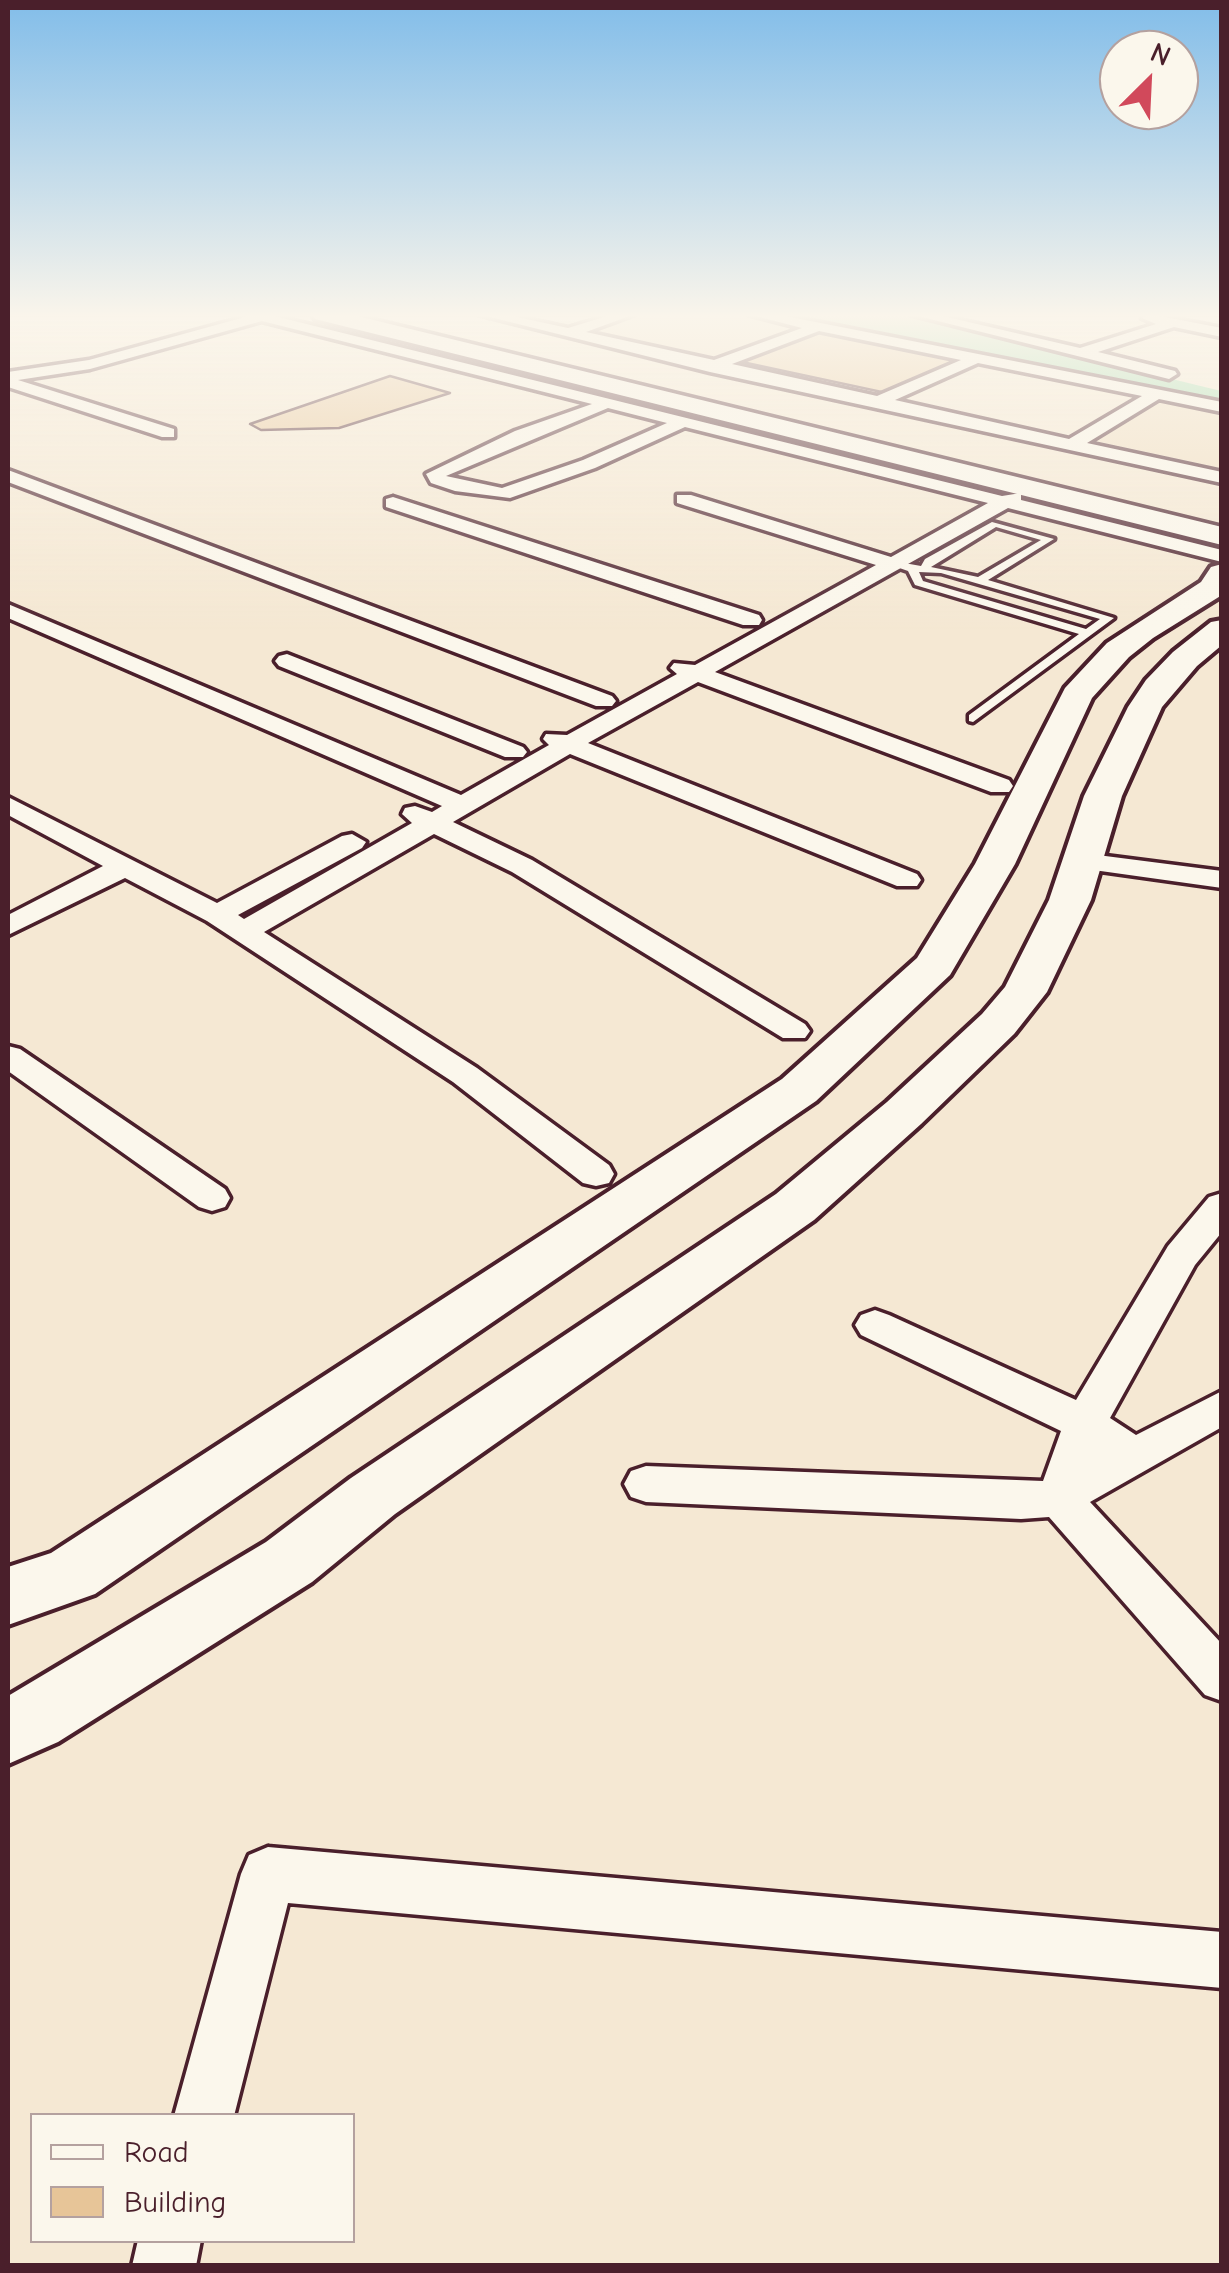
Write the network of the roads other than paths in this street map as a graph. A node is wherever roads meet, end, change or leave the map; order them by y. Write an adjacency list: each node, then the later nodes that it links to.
1 (129, 420): 11 (street)
2 (564, 420): 10 (street)
3 (681, 420): 10 (street)
4 (759, 420): 15 (highway)
5 (771, 420): 6 (highway)
6 (835, 420)
7 (897, 420): 12 (highway)
8 (946, 420): 12 (street)
9 (1118, 420): 12 (street)
10 (685, 421): 15 (street)
11 (168, 433)
12 (1070, 453): 14 (street); 18 (highway)
13 (8, 476): 29 (street)
14 (1222, 478)
15 (1003, 491): 19 (street); 20 (highway); 21 (street)
16 (684, 499): 19 (street)
17 (394, 502): 24 (street)
18 (1222, 505)
19 (866, 556): 21 (street); 24 (street)
20 (1220, 560): 37 (street); 54 (street)
21 (909, 567): 22 (lane); 22 (lane); 25 (lane); 28 (street)
22 (980, 580): 25 (lane)
23 (8, 610): 34 (street)
24 (751, 620): 27 (street)
25 (1088, 632): 30 (lane)
26 (287, 661): 32 (street)
27 (672, 664): 28 (street); 29 (street)
28 (697, 673): 31 (street); 33 (street)
29 (604, 701): 31 (street)
30 (973, 718)
31 (556, 740): 32 (street); 34 (street); 39 (street)
32 (514, 752): 34 (street)
33 (1000, 786)
34 (451, 800): 36 (street)
35 (8, 805): 38 (street)
36 (420, 817): 41 (street); 43 (street)
37 (1082, 861): 40 (street); 56 (street)
38 (122, 868): 41 (street); 42 (street)
39 (908, 880)
40 (1222, 880)
41 (230, 924): 45 (street)
42 (8, 926)
43 (794, 1031)
44 (8, 1056): 46 (street)
45 (596, 1174)
46 (212, 1198)
47 (1222, 1206): 50 (street)
48 (875, 1324): 50 (street)
49 (1222, 1407): 51 (street)
50 (1085, 1422): 51 (street); 53 (street)
51 (1133, 1455): 53 (street)
52 (646, 1484): 53 (street)
53 (1060, 1498): 55 (street)
54 (8, 1596)
55 (1222, 1679)
56 (8, 1730)
57 (1222, 1960): 58 (street)
58 (205, 2113)

